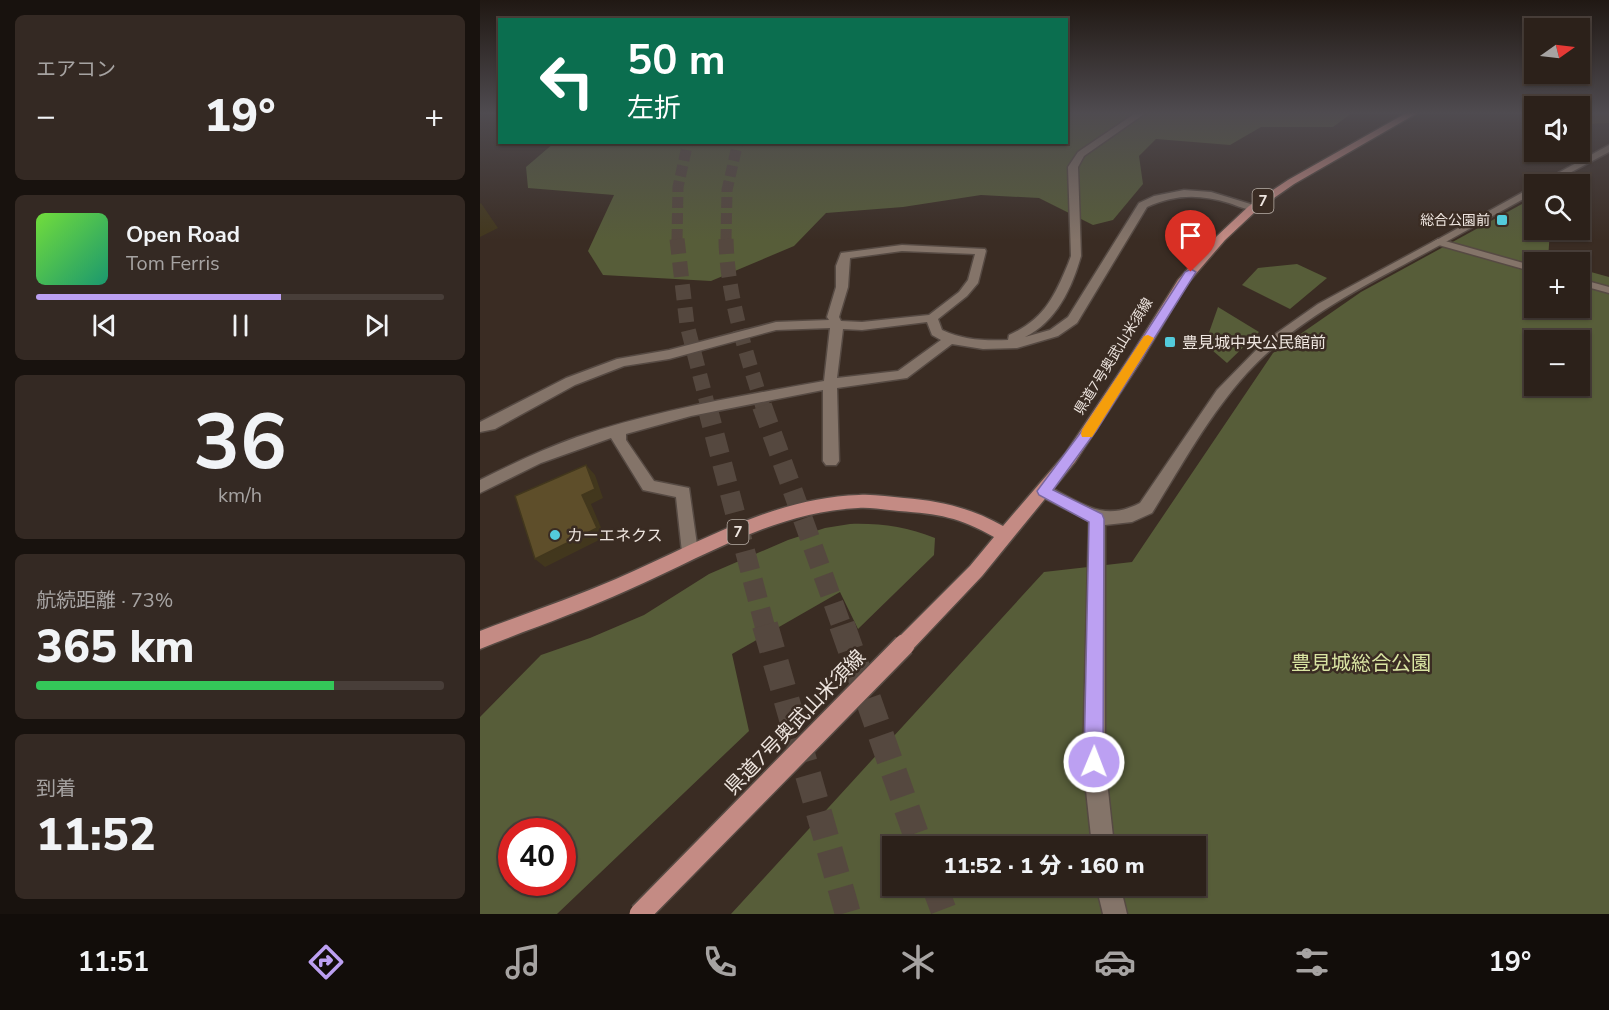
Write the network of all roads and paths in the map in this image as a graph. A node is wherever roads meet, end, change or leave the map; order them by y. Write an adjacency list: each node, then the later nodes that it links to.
1 (1081, 155): 14 (street)
2 (1339, 155): 6 (main road, 県道7号奥武山米須線 / 7)
3 (1597, 155): 4 (street)
4 (1561, 174)
5 (1524, 195): 7 (street)
6 (1252, 208): 14 (street); 20 (main road, 県道7号奥武山米須線 / 7)
7 (1438, 242): 8 (lane); 21 (street)
8 (1524, 266)
9 (1590, 285): 10 (lane)
10 (1609, 290)
11 (932, 318): 12 (street); 12 (street); 13 (street)
12 (837, 325): 15 (street); 16 (street)
13 (950, 339): 14 (street); 15 (street)
14 (996, 344)
15 (830, 384): 17 (street); 18 (street)
16 (480, 427)
17 (618, 431): 19 (street); 23 (street)
18 (831, 461)
19 (480, 487)
20 (1044, 491): 21 (street); 22 (main road, 県道7号奥武山米須線 / 7)
21 (1097, 519): 25 (street)
22 (1006, 536): 23 (main road, 7); 27 (main road, 県道7号奥武山米須線 / 7, bridge)
23 (690, 552): 24 (main road, 7)
24 (480, 640)
25 (1102, 836)
26 (1111, 896): 28 (street)
27 (640, 914)
28 (1115, 914)

